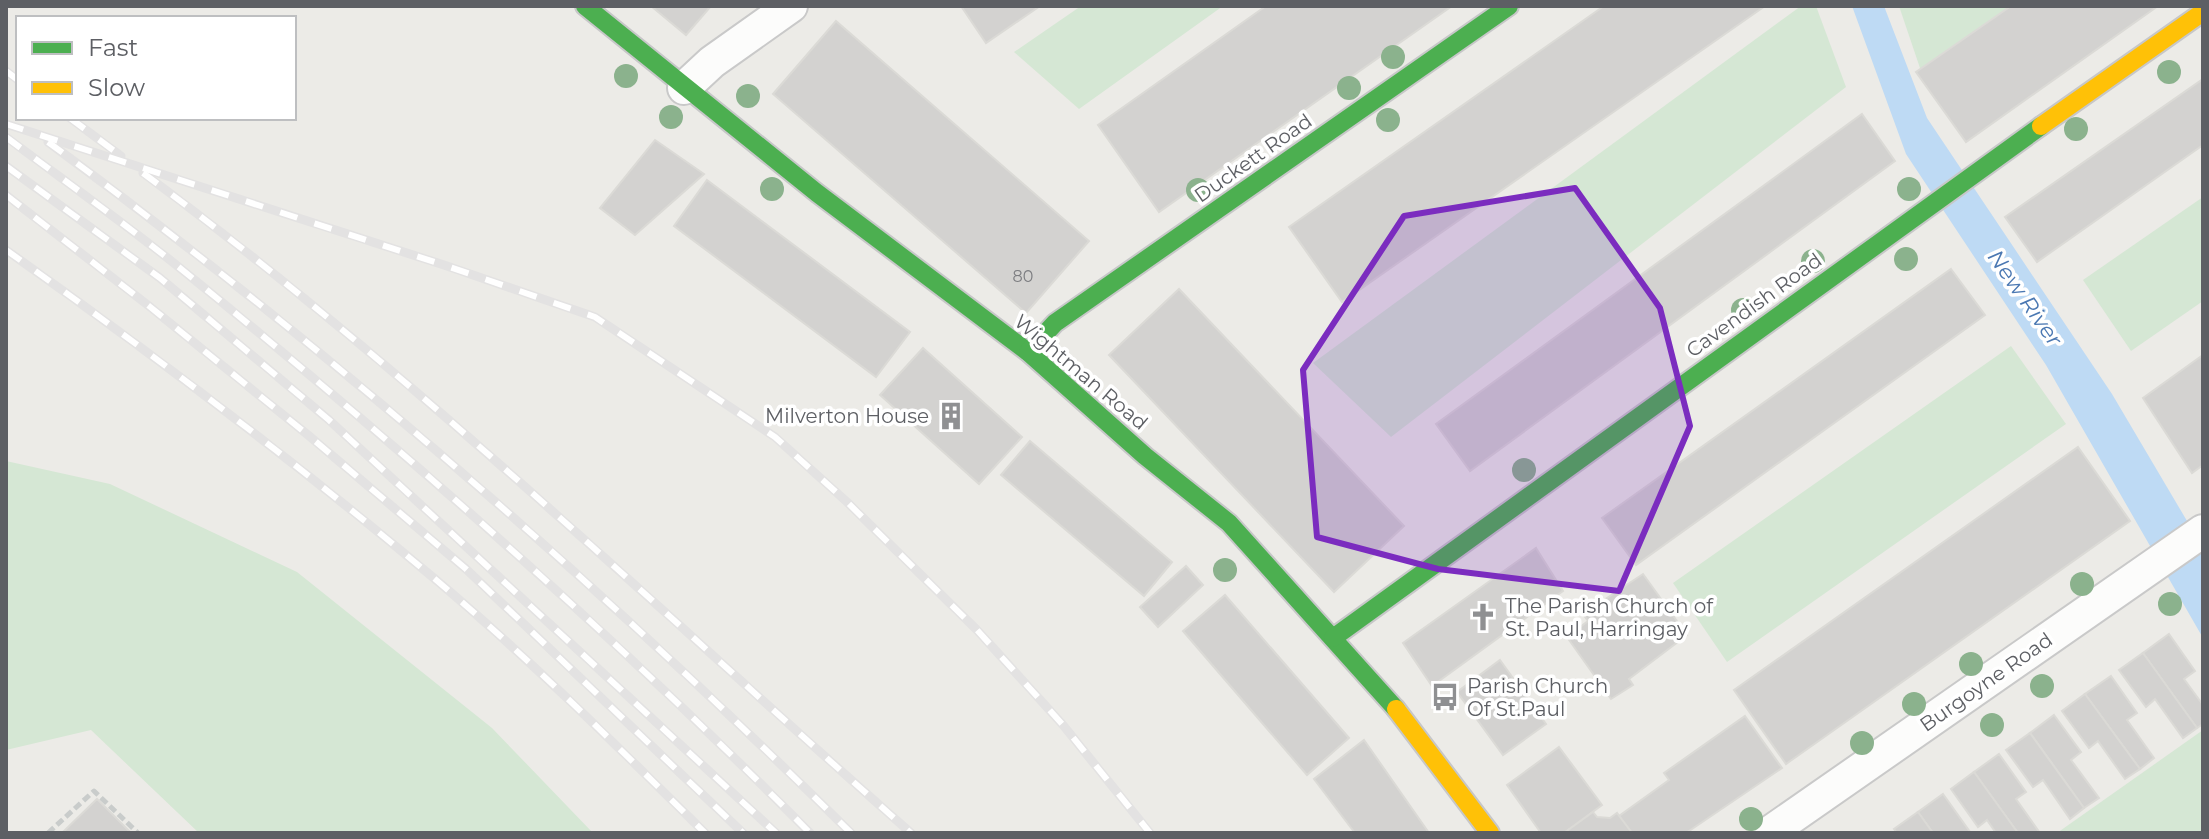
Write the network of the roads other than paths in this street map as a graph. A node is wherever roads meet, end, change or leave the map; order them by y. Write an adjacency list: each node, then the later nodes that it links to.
1 (585, 6): 5 (street, Wightman Road)
2 (791, 6): 5 (street)
3 (1509, 6): 6 (street, Duckett Road)
4 (2203, 12): 8 (street, Cavendish Road)
5 (684, 88): 6 (street, Wightman Road)
6 (1028, 352): 8 (street, Wightman Road)
7 (2199, 533): 10 (street, Burgoyne Road)
8 (1333, 638): 9 (street, Wightman Road)
9 (1490, 833)
10 (1769, 833)

